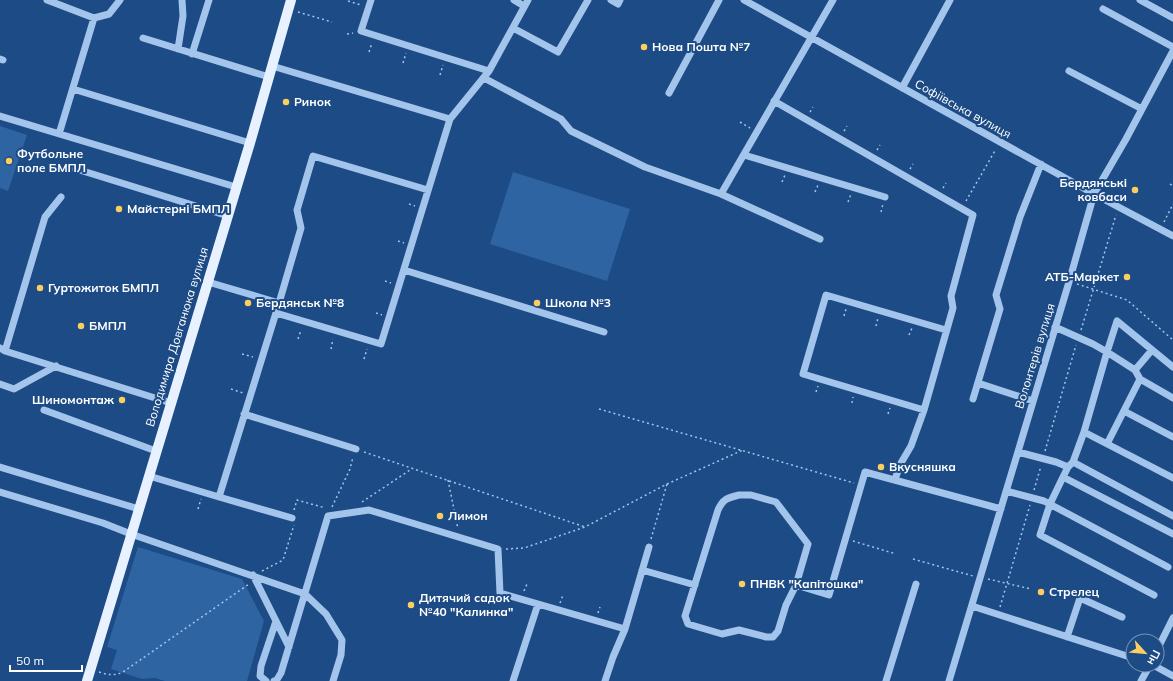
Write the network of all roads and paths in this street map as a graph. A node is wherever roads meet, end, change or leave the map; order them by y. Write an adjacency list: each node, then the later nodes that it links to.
1 (47, 0): 20 (street)
2 (120, 0): 20 (street)
3 (182, 0): 27 (street)
4 (209, 0): 29 (street)
5 (371, 0): 18 (street)
6 (514, 0): 16 (street)
7 (588, 0): 23 (street)
8 (611, 0): 9 (street)
9 (620, 0)
10 (719, 0): 37 (street)
11 (744, 0): 25 (street, Софіївська вулиця)
12 (833, 0): 25 (street)
13 (950, 0): 35 (street)
14 (1140, 0): 21 (street)
15 (348, 1): 18 (path)
16 (526, 3): 23 (street)
17 (290, 5): 22 (path); 30 (main road, Володимира Довганюка вулиця)
18 (368, 8): 31 (street)
19 (1103, 10): 26 (street)
20 (94, 18): 36 (street)
21 (1173, 18)
22 (332, 22)
23 (513, 28): 31 (street)
24 (143, 38): 27 (street)
25 (812, 38): 35 (street, Софіївська вулиця); 38 (street)
26 (1173, 47)
27 (178, 49): 29 (street)
28 (1173, 51): 39 (street, Волонтерів вулиця)
29 (192, 54): 33 (street)
30 (272, 66): 33 (main road, Володимира Довганюка вулиця); 41 (street)
31 (489, 71): 34 (street)
32 (1069, 71): 39 (street)
33 (269, 77): 46 (main road, Володимира Довганюка вулиця)
34 (484, 78): 41 (street); 54 (street)
35 (902, 88): 45 (street, Софіївська вулиця)
36 (73, 89): 44 (street); 46 (street)
37 (669, 93)
38 (774, 101): 43 (street); 60 (street)
39 (1142, 109): 55 (street, Волонтерів вулиця)
40 (0, 116): 44 (street)
41 (450, 119): 53 (street)
42 (740, 122): 43 (path)
43 (757, 132): 47 (street)
44 (59, 134): 52 (street)
45 (1000, 142): 48 (street, Софіївська вулиця); 60 (path)
46 (250, 143): 52 (main road, Володимира Довганюка вулиця)
47 (744, 155): 54 (street); 57 (street)
48 (1041, 164): 55 (street, Софіївська вулиця); 91 (street)
49 (70, 167): 61 (street)
50 (1170, 184): 51 (path)
51 (1173, 186)
52 (236, 187): 61 (main road, Володимира Довганюка вулиця)
53 (428, 190): 65 (street); 69 (street)
54 (722, 194): 64 (street)
55 (1094, 194): 59 (street, Софіївська вулиця); 67 (street, Волонтерів вулиця)
56 (61, 197): 80 (street)
57 (885, 197)
58 (1173, 204): 62 (path)
59 (1118, 207): 62 (street, Софіївська вулиця); 68 (path)
60 (962, 208): 73 (street)
61 (228, 216): 66 (main road, Володимира Довганюка вулиця)
62 (1160, 229): 63 (street, Софіївська вулиця)
63 (1173, 236)
64 (820, 239)
65 (404, 270): 75 (street); 79 (street)
66 (208, 282): 69 (street); 98 (main road, Володимира Довганюка вулиця)
67 (1069, 282): 68 (path); 72 (street, Волонтерів вулиця)
68 (1093, 289): 76 (path); 78 (path)
69 (279, 303): 70 (street)
70 (276, 313): 71 (street); 86 (street)
71 (303, 321): 74 (street); 77 (path)
72 (1055, 327): 76 (street); 97 (street, Волонтерів вулиця)
73 (946, 330): 101 (street); 101 (street)
74 (336, 331): 79 (street); 81 (path)
75 (604, 332)
76 (1079, 338): 83 (street); 111 (path)
77 (298, 339)
78 (1173, 340)
79 (369, 341): 85 (path)
80 (3, 349): 87 (street)
81 (330, 349)
82 (1152, 350): 83 (street); 88 (street); 89 (street)
83 (1106, 352): 89 (street); 104 (street)
84 (242, 354): 86 (path)
85 (364, 359)
86 (261, 360): 94 (street)
87 (56, 366): 92 (street); 98 (street)
88 (1173, 367)
89 (1135, 370): 90 (street)
90 (1140, 379): 95 (street); 102 (street)
91 (978, 383): 96 (street); 97 (street)
92 (0, 384)
93 (231, 389): 94 (path)
94 (250, 395): 103 (street)
95 (1173, 398)
96 (973, 399)
97 (1033, 400): 110 (street, Волонтерів вулиця)
98 (171, 403): 109 (main road, Володимира Довганюка вулиця)
99 (599, 409): 108 (path)
100 (44, 410): 109 (street)
101 (924, 410): 118 (street)
102 (1124, 411): 105 (street); 106 (street)
103 (244, 414): 107 (street); 124 (street)
104 (1084, 432): 106 (street); 112 (street)
105 (1173, 437)
106 (1106, 444): 117 (street)
107 (356, 449): 114 (path); 130 (path)
108 (743, 450): 120 (path); 121 (path)
109 (156, 451): 115 (main road, Володимира Довганюка вулиця)
110 (1018, 452): 111 (street); 122 (street, Волонтерів вулиця)
111 (1043, 459): 112 (street); 125 (path)
112 (1070, 465): 116 (street); 131 (street)
113 (0, 466): 127 (street)
114 (413, 468): 119 (path); 129 (path)
115 (149, 476): 124 (street); 127 (main road, Володимира Довганюка вулиця)
116 (1063, 477): 126 (street); 135 (street)
117 (1173, 478)
118 (896, 479): 121 (street); 128 (street)
119 (448, 480): 133 (path); 136 (path)
120 (667, 484): 133 (path); 138 (path)
121 (861, 485): 137 (street)
122 (1006, 491): 125 (street); 128 (street, Волонтерів вулиця)
123 (0, 492): 134 (street)
124 (219, 496): 132 (street)
125 (1032, 498): 126 (street); 146 (path)
126 (1050, 504): 142 (street); 152 (street)
127 (139, 508): 134 (main road, Володимира Довганюка вулиця)
128 (1001, 509): 145 (street, Волонтерів вулиця)
129 (345, 514): 130 (street); 136 (street)
130 (328, 516): 132 (path); 151 (street)
131 (1173, 516)
132 (292, 518): 144 (path)
133 (585, 527): 139 (path)
134 (131, 534): 144 (street); 165 (main road, Володимира Довганюка вулиця)
135 (1173, 534)
136 (460, 538): 139 (street)
137 (846, 539): 140 (path); 149 (street)
138 (649, 547): 143 (street)
139 (498, 549): 153 (street)
140 (896, 554)
141 (913, 559): 145 (path)
142 (1168, 567)
143 (642, 570): 148 (street); 159 (street)
144 (253, 575): 151 (street); 158 (street); 164 (path)
145 (980, 577): 146 (path); 154 (street, Волонтерів вулиця)
146 (1007, 583): 150 (path); 155 (path)
147 (916, 584): 171 (street)
148 (695, 585): 149 (street); 149 (street)
149 (796, 585)
150 (1031, 589)
151 (305, 594): 162 (street); 168 (street)
152 (1154, 595)
153 (538, 604): 159 (street); 169 (street)
154 (972, 606): 155 (street); 172 (street, Волонтерів вулиця)
155 (997, 614): 161 (street)
156 (1122, 617): 161 (street)
157 (1173, 618): 160 (street)
158 (276, 621): 162 (street); 166 (street)
159 (626, 629): 170 (street)
160 (1165, 634)
161 (1067, 637): 163 (street)
162 (289, 647): 167 (street)
163 (1125, 655)
164 (111, 675)
165 (87, 681)
166 (266, 681)
167 (274, 681)
168 (333, 681)
169 (513, 681)
170 (605, 681)
171 (886, 681)
172 (949, 681)

